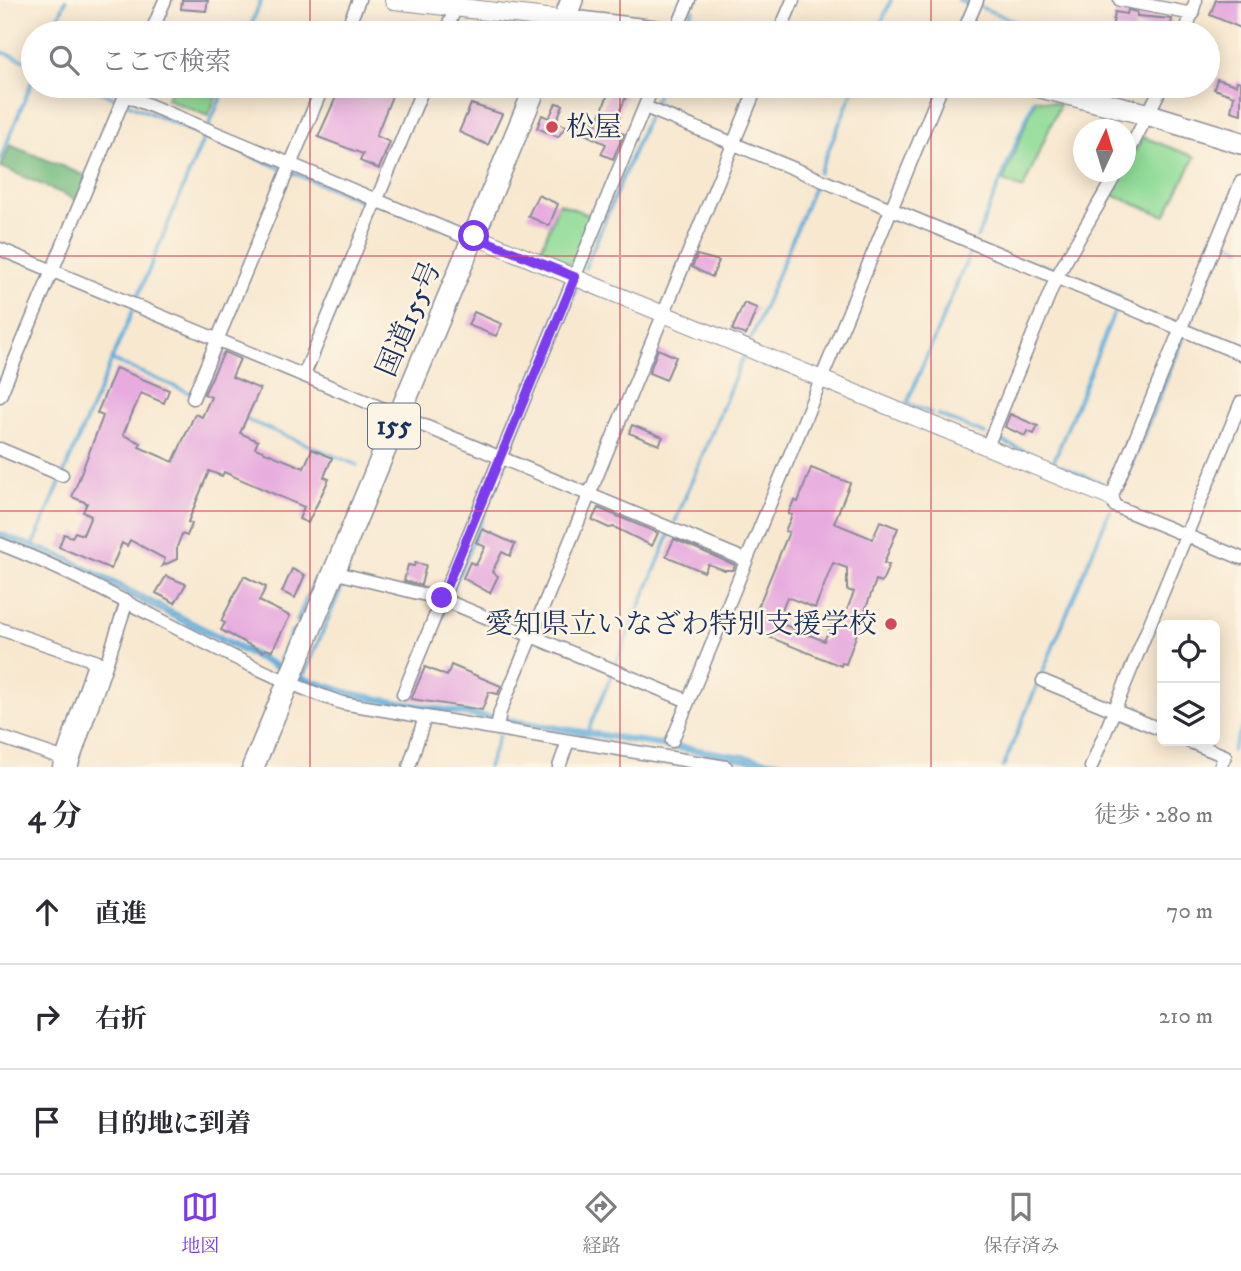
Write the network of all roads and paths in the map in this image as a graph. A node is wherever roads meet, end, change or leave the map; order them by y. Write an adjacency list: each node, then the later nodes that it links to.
1 (165, 0): 12 (street)
2 (359, 0): 13 (street)
3 (394, 0): 10 (main road)
4 (572, 0): 16 (main road)
5 (689, 0): 17 (street)
6 (793, 0): 18 (street)
7 (977, 0): 19 (street)
8 (1120, 0): 11 (street)
9 (1196, 0): 11 (street)
10 (457, 4): 14 (street); 15 (main road)
11 (1193, 14): 20 (street)
12 (156, 21)
13 (350, 21)
14 (450, 21)
15 (534, 21)
16 (563, 21)
17 (679, 21)
18 (784, 21)
19 (968, 21)
20 (1190, 21)
21 (124, 98): 43 (street)
22 (145, 98): 36 (street)
23 (318, 98): 36 (street)
24 (419, 98): 39 (street)
25 (532, 98): 41 (main road, 国道155号 / 155)
26 (648, 98): 31 (street)
27 (753, 98): 34 (street)
28 (937, 98): 40 (street)
29 (1084, 98): 32 (main road)
30 (1157, 98): 32 (street)
31 (645, 107): 34 (street); 44 (street)
32 (1150, 115): 33 (street); 35 (main road)
33 (1136, 139)
34 (734, 144): 40 (street); 46 (street)
35 (1241, 144)
36 (291, 164): 39 (street); 48 (street)
37 (1111, 182): 45 (street)
38 (1241, 182): 47 (street)
39 (376, 200): 41 (street); 50 (street)
40 (891, 209): 45 (street); 51 (street)
41 (473, 238): 44 (street); 55 (main road, 国道155号 / 155)
42 (0, 250): 43 (street)
43 (52, 271): 48 (street); 52 (street)
44 (575, 277): 46 (street); 58 (street)
45 (1056, 278): 47 (street); 56 (street)
46 (663, 314): 51 (street); 60 (street)
47 (1180, 330): 49 (street); 61 (street)
48 (218, 340): 50 (street); 53 (street)
49 (1241, 354)
50 (304, 375): 55 (street)
51 (821, 379): 56 (street); 65 (street)
52 (0, 396)
53 (193, 398)
54 (1241, 402): 62 (street)
55 (399, 415): 58 (street); 66 (main road, 国道155号 / 155)
56 (987, 447): 61 (street)
57 (0, 449): 59 (street)
58 (500, 457): 60 (street); 67 (street)
59 (62, 475)
60 (589, 494): 65 (street); 70 (street)
61 (1111, 498): 62 (street)
62 (1186, 536): 64 (street); 76 (street)
63 (0, 544): 68 (street)
64 (1241, 558)
65 (746, 560): 75 (street)
66 (333, 572): 67 (street); 73 (main road, 国道155号 / 155)
67 (442, 598): 70 (street); 74 (street)
68 (127, 601): 71 (street); 73 (street)
69 (0, 629): 71 (street)
70 (531, 635): 75 (street); 78 (street)
71 (100, 663): 84 (street)
72 (1043, 681): 76 (street)
73 (287, 684): 77 (street); 86 (main road, 国道155号 / 155)
74 (403, 694)
75 (688, 701): 82 (street)
76 (1114, 710): 79 (street); 90 (street)
77 (425, 717): 78 (street); 87 (street)
78 (498, 723): 81 (street)
79 (1157, 728)
80 (0, 737): 84 (street)
81 (568, 741): 85 (street); 88 (street)
82 (672, 741)
83 (1200, 746): 91 (street)
84 (64, 764)
85 (711, 766): 89 (street)
86 (253, 767)
87 (409, 767)
88 (559, 767)
89 (726, 767)
90 (1091, 767)
91 (1220, 767)

